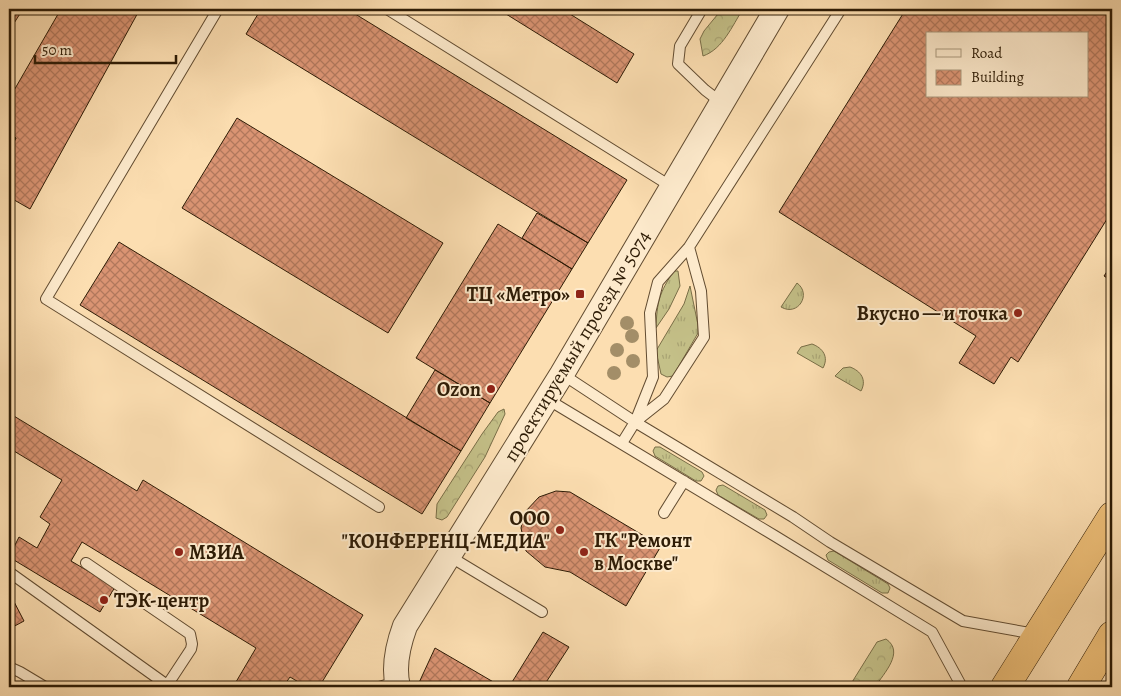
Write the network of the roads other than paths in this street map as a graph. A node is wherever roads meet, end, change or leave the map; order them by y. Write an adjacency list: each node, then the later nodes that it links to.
1 (218, 9): 14 (lane)
2 (387, 9): 7 (lane)
3 (702, 9): 6 (lane)
4 (777, 9): 6 (street, проектируемый проезд № 5074)
5 (841, 9): 8 (lane)
6 (722, 103): 7 (street, проектируемый проезд № 5074)
7 (672, 187): 9 (street, проектируемый проезд № 5074)
8 (689, 247): 11 (lane); 11 (lane)
9 (562, 374): 10 (street, проектируемый проезд № 5074); 11 (lane)
10 (547, 399): 12 (lane); 17 (street, проектируемый проезд № 5074)
11 (635, 422): 12 (lane); 21 (lane)
12 (622, 443): 13 (lane)
13 (684, 481): 15 (lane); 27 (lane)
14 (379, 507)
15 (664, 513)
16 (1112, 516): 21 (highway)
17 (449, 556): 20 (lane); 24 (street, проектируемый проезд № 5074)
18 (86, 563): 25 (lane)
19 (9, 572): 25 (lane)
20 (542, 612)
21 (1038, 634): 28 (highway)
22 (1112, 636): 29 (highway)
23 (9, 667): 26 (lane)
24 (391, 685)
25 (167, 686)
26 (44, 687)
27 (962, 687)
28 (1005, 687)
29 (1080, 687)

